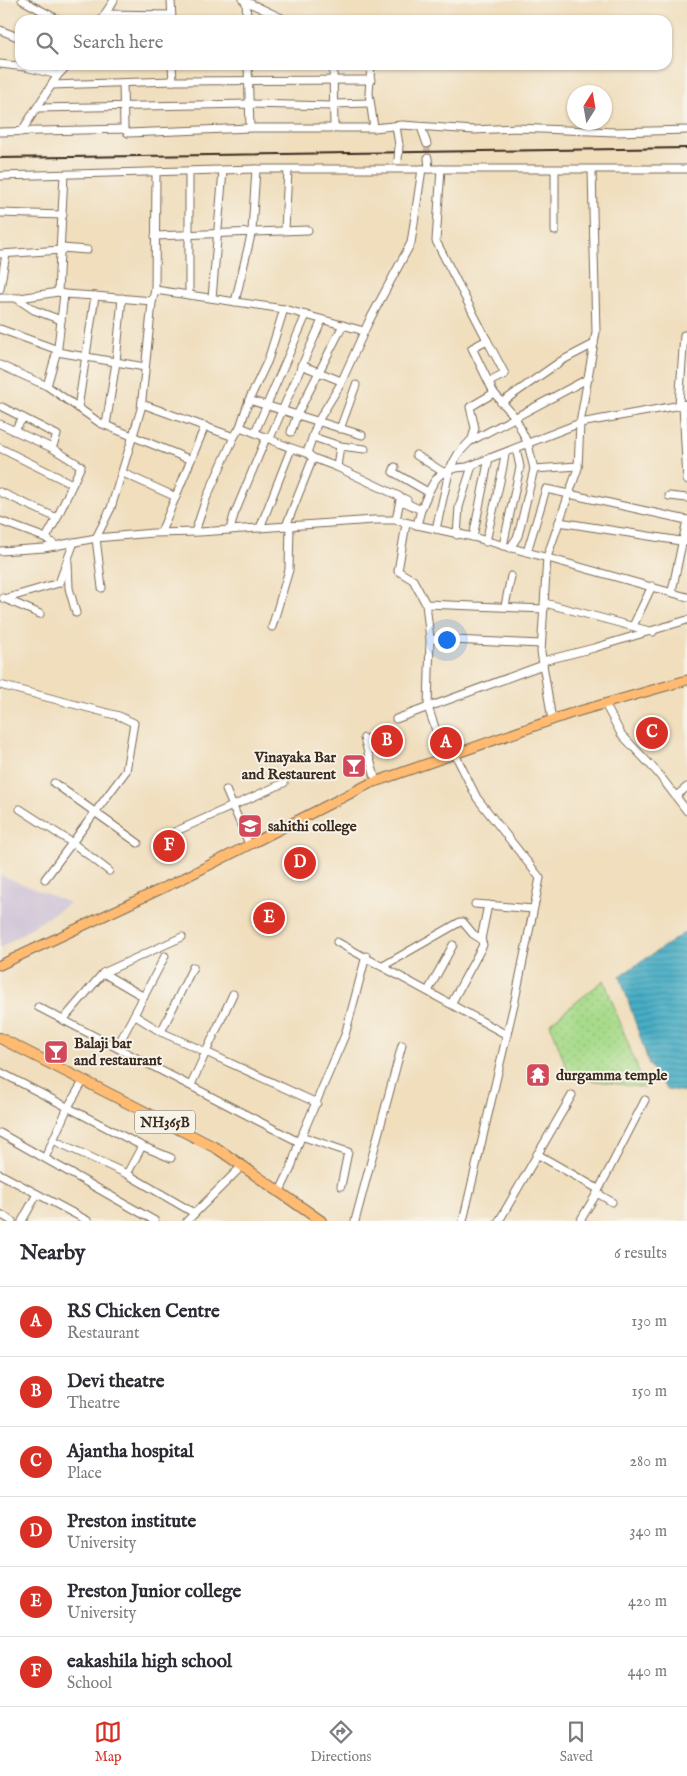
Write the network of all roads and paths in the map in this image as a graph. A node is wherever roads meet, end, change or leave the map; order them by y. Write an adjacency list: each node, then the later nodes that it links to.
1 (22, 0): 5 (street)
2 (114, 0): 6 (street)
3 (171, 0): 7 (street)
4 (244, 1): 8 (street); 9 (street)
5 (50, 15)
6 (104, 15)
7 (171, 15)
8 (246, 15)
9 (275, 15)
10 (0, 30): 11 (street)
11 (15, 36)
12 (0, 64): 13 (street)
13 (15, 65)
14 (40, 70): 20 (street)
15 (63, 70): 20 (street)
16 (172, 70): 22 (street)
17 (248, 70): 23 (street)
18 (332, 70): 24 (street)
19 (371, 70): 21 (street)
20 (58, 75): 26 (street)
21 (371, 80): 24 (street); 27 (street)
22 (173, 81): 23 (street); 25 (street)
23 (249, 81): 24 (street); 28 (street)
24 (333, 81): 30 (street)
25 (123, 83): 26 (street); 29 (street)
26 (51, 85): 31 (street)
27 (370, 103): 30 (street); 35 (street)
28 (250, 104): 29 (street); 30 (street); 34 (street)
29 (124, 106): 31 (street); 36 (street)
30 (333, 106): 37 (street)
31 (38, 108): 40 (street)
32 (396, 126): 33 (street); 35 (street); 44 (street, bridge)
33 (421, 127): 38 (street); 41 (street)
34 (250, 128): 36 (street); 37 (street)
35 (374, 128): 37 (street)
36 (124, 129): 40 (street)
37 (334, 129)
38 (687, 130)
39 (0, 132): 40 (street)
40 (21, 132)
41 (427, 144)
42 (428, 158): 45 (street)
43 (256, 169): 48 (street); 51 (street); 60 (street)
44 (399, 169): 45 (street); 48 (street)
45 (426, 169): 46 (street); 85 (street)
46 (441, 169): 49 (street); 87 (street)
47 (687, 169): 50 (street)
48 (288, 170): 58 (street)
49 (555, 170): 50 (street); 61 (street)
50 (592, 170): 88 (street)
51 (223, 171): 52 (street); 62 (street)
52 (189, 172): 53 (street); 63 (street)
53 (156, 174): 54 (street); 64 (street)
54 (64, 175): 55 (street); 57 (street)
55 (0, 176)
56 (0, 213): 57 (street)
57 (63, 215): 65 (street)
58 (285, 230): 59 (street); 60 (street)
59 (308, 230)
60 (252, 231): 62 (street); 78 (street)
61 (556, 231)
62 (217, 233): 63 (street); 76 (street)
63 (188, 234): 64 (street); 71 (street)
64 (155, 236): 69 (street)
65 (62, 249): 66 (street); 67 (street); 70 (street)
66 (87, 250)
67 (3, 254): 68 (street)
68 (0, 289)
69 (155, 290): 71 (street); 77 (street)
70 (61, 293): 72 (street); 74 (street); 81 (street)
71 (188, 295): 76 (street)
72 (96, 296): 75 (street); 90 (street)
73 (0, 298): 74 (street)
74 (15, 298): 81 (street)
75 (122, 298): 77 (street); 91 (street)
76 (212, 298): 78 (street)
77 (152, 301): 94 (street)
78 (235, 302): 79 (street)
79 (284, 309): 80 (street); 102 (street)
80 (306, 315): 82 (street); 105 (street)
81 (61, 320): 89 (street)
82 (322, 320): 83 (street); 93 (street)
83 (343, 325): 85 (street); 95 (street)
84 (0, 329): 89 (street)
85 (364, 331): 97 (street)
86 (687, 335): 106 (street)
87 (487, 340): 98 (street); 98 (street)
88 (594, 344): 96 (street); 104 (street)
89 (57, 351): 90 (street); 100 (street)
90 (87, 358): 91 (street); 108 (street)
91 (116, 362): 94 (street); 116 (street)
92 (0, 365): 100 (street)
93 (301, 365): 95 (street); 109 (street)
94 (145, 367): 103 (street)
95 (318, 372): 97 (street); 110 (street)
96 (589, 378): 111 (street); 114 (street)
97 (341, 381): 113 (street)
98 (489, 382): 101 (street)
99 (356, 385): 119 (street)
100 (47, 386): 108 (street)
101 (494, 392): 104 (street); 128 (street)
102 (249, 400): 105 (street); 118 (street)
103 (142, 404): 117 (street); 124 (street)
104 (501, 404): 111 (street)
105 (266, 405): 109 (street); 121 (street)
106 (683, 405): 114 (street); 148 (street)
107 (2, 408): 112 (street)
108 (78, 408): 116 (street)
109 (281, 409): 110 (street); 127 (street)
110 (297, 416): 113 (street); 122 (street)
111 (515, 417): 128 (street); 129 (street)
112 (23, 418): 120 (street); 132 (street)
113 (318, 421): 119 (street); 126 (street)
114 (580, 423): 129 (street); 142 (street)
115 (0, 424): 120 (street)
116 (106, 425): 124 (street)
117 (205, 426): 125 (street); 140 (street)
118 (240, 428): 121 (street); 125 (street)
119 (340, 429): 123 (street)
120 (14, 431): 132 (street)
121 (256, 432): 127 (street)
122 (291, 432)
123 (362, 435)
124 (134, 437): 140 (street); 147 (street)
125 (234, 437): 169 (street)
126 (313, 437): 130 (street); 138 (street)
127 (268, 438): 134 (street); 167 (street)
128 (468, 443): 146 (street)
129 (528, 444): 133 (street); 145 (street)
130 (340, 446): 135 (street); 143 (street)
131 (0, 448): 149 (street)
132 (52, 448): 149 (street)
133 (516, 448): 136 (street); 178 (street)
134 (291, 449): 138 (street); 165 (street)
135 (364, 449)
136 (505, 454): 139 (street); 175 (street)
137 (416, 455): 146 (street)
138 (310, 456): 143 (street); 163 (street)
139 (488, 458): 141 (street); 171 (street)
140 (191, 460): 154 (street)
141 (472, 466): 146 (street); 170 (street)
142 (578, 466): 145 (street); 152 (street)
143 (337, 467): 156 (street)
144 (395, 467): 151 (street)
145 (534, 469): 178 (street)
146 (446, 470): 151 (street); 166 (street)
147 (123, 473): 154 (street); 173 (street)
148 (687, 480)
149 (72, 484): 157 (street)
150 (0, 492): 157 (street)
151 (428, 492): 156 (street)
152 (570, 493): 159 (street); 161 (street); 180 (street)
153 (670, 496): 155 (street)
154 (176, 497): 168 (street)
155 (687, 498)
156 (422, 508): 158 (street); 164 (street)
157 (57, 518): 172 (street)
158 (396, 520): 162 (street); 163 (street)
159 (687, 520): 176 (street)
160 (0, 521): 172 (street)
161 (559, 522): 176 (street); 182 (street)
162 (406, 524): 164 (street); 189 (street)
163 (288, 525): 165 (street); 196 (street)
164 (417, 525): 166 (street)
165 (260, 528): 167 (street)
166 (436, 529): 170 (street)
167 (230, 530): 169 (street)
168 (161, 532): 169 (street); 173 (street)
169 (196, 532)
170 (457, 535): 171 (street)
171 (473, 537): 175 (street)
172 (46, 538): 177 (street)
173 (96, 538): 174 (street); 185 (street)
174 (74, 542): 177 (street); 181 (street)
175 (486, 542): 178 (street)
176 (684, 542): 186 (street)
177 (56, 546): 179 (street)
178 (506, 547): 180 (street)
179 (0, 551)
180 (527, 552): 182 (street)
181 (68, 554): 188 (street); 192 (street)
182 (547, 557): 184 (street); 191 (street)
183 (510, 576): 190 (street)
184 (652, 586): 186 (street); 195 (street)
185 (102, 588)
186 (672, 591): 187 (street)
187 (687, 597)
188 (2, 598): 193 (street)
189 (426, 604): 190 (street); 198 (street)
190 (504, 606): 191 (street)
191 (544, 606): 195 (street); 199 (street)
192 (76, 613)
193 (40, 614)
194 (687, 620): 197 (street)
195 (633, 626): 197 (street)
196 (272, 627)
197 (653, 632): 200 (street)
198 (430, 639): 199 (street); 204 (street)
199 (541, 644): 200 (street)
200 (543, 663): 204 (street); 206 (street)
201 (687, 680): 203 (main road)
202 (0, 685): 219 (street)
203 (604, 704): 206 (main road); 215 (street)
204 (428, 708): 205 (street); 209 (street)
205 (396, 719)
206 (552, 720): 208 (main road)
207 (364, 738): 210 (street)
208 (455, 754): 209 (main road); 228 (street)
209 (445, 757): 210 (main road)
210 (376, 781): 223 (main road)
211 (54, 783): 219 (street)
212 (284, 783): 216 (street)
213 (687, 787): 215 (street)
214 (226, 790): 216 (street)
215 (676, 796): 218 (street)
216 (232, 806): 220 (street); 223 (street)
217 (20, 809): 222 (street)
218 (687, 811)
219 (95, 812): 221 (street); 222 (street)
220 (172, 833)
221 (138, 843)
222 (74, 844): 224 (street); 225 (street)
223 (249, 844): 235 (main road)
224 (109, 871)
225 (46, 879)
226 (475, 904): 227 (street)
227 (488, 905): 228 (street); 230 (street)
228 (534, 909): 247 (street)
229 (182, 937): 238 (street)
230 (481, 939): 236 (street); 242 (street)
231 (337, 942): 234 (street)
232 (453, 945): 239 (street)
233 (165, 956): 241 (street)
234 (366, 956): 236 (street); 258 (street)
235 (0, 965)
236 (383, 966): 239 (street)
237 (193, 967): 246 (street)
238 (103, 973): 241 (street); 245 (street)
239 (428, 991): 242 (street)
240 (233, 994): 252 (street)
241 (144, 997): 244 (street)
242 (451, 1004): 247 (street)
243 (38, 1007): 245 (street)
244 (134, 1015): 246 (street); 251 (street)
245 (63, 1020): 251 (street)
246 (161, 1032): 252 (street)
247 (507, 1035): 286 (street)
248 (0, 1038): 271 (highway, NH365B)
249 (0, 1043): 254 (highway, NH365B)
250 (402, 1045): 285 (street)
251 (117, 1047): 255 (street)
252 (206, 1052): 255 (street); 258 (street)
253 (0, 1072): 259 (street)
254 (81, 1085): 259 (street); 267 (highway, NH365B)
255 (191, 1085): 261 (street)
256 (572, 1095): 264 (street)
257 (645, 1100): 272 (street)
258 (317, 1103): 261 (street)
259 (68, 1107): 262 (street); 263 (street)
260 (0, 1133): 265 (street)
261 (300, 1139): 270 (street); 271 (street)
262 (53, 1140): 265 (street); 269 (street)
263 (142, 1146): 266 (street); 269 (street)
264 (537, 1154): 272 (street); 277 (street)
265 (45, 1158): 281 (street)
266 (171, 1158)
267 (239, 1169): 275 (street); 283 (highway, NH365B)
268 (0, 1174): 273 (street)
269 (127, 1174): 275 (street)
270 (341, 1186)
271 (280, 1191): 284 (highway, NH365B)
272 (598, 1191): 274 (street); 287 (street)
273 (37, 1194): 279 (street); 280 (street)
274 (612, 1202)
275 (194, 1213): 282 (street)
276 (0, 1214): 278 (street)
277 (502, 1220)
278 (12, 1221)
279 (22, 1221)
280 (88, 1221)
281 (155, 1221)
282 (186, 1221)
283 (311, 1221)
284 (321, 1221)
285 (355, 1221)
286 (463, 1221)
287 (580, 1221)

